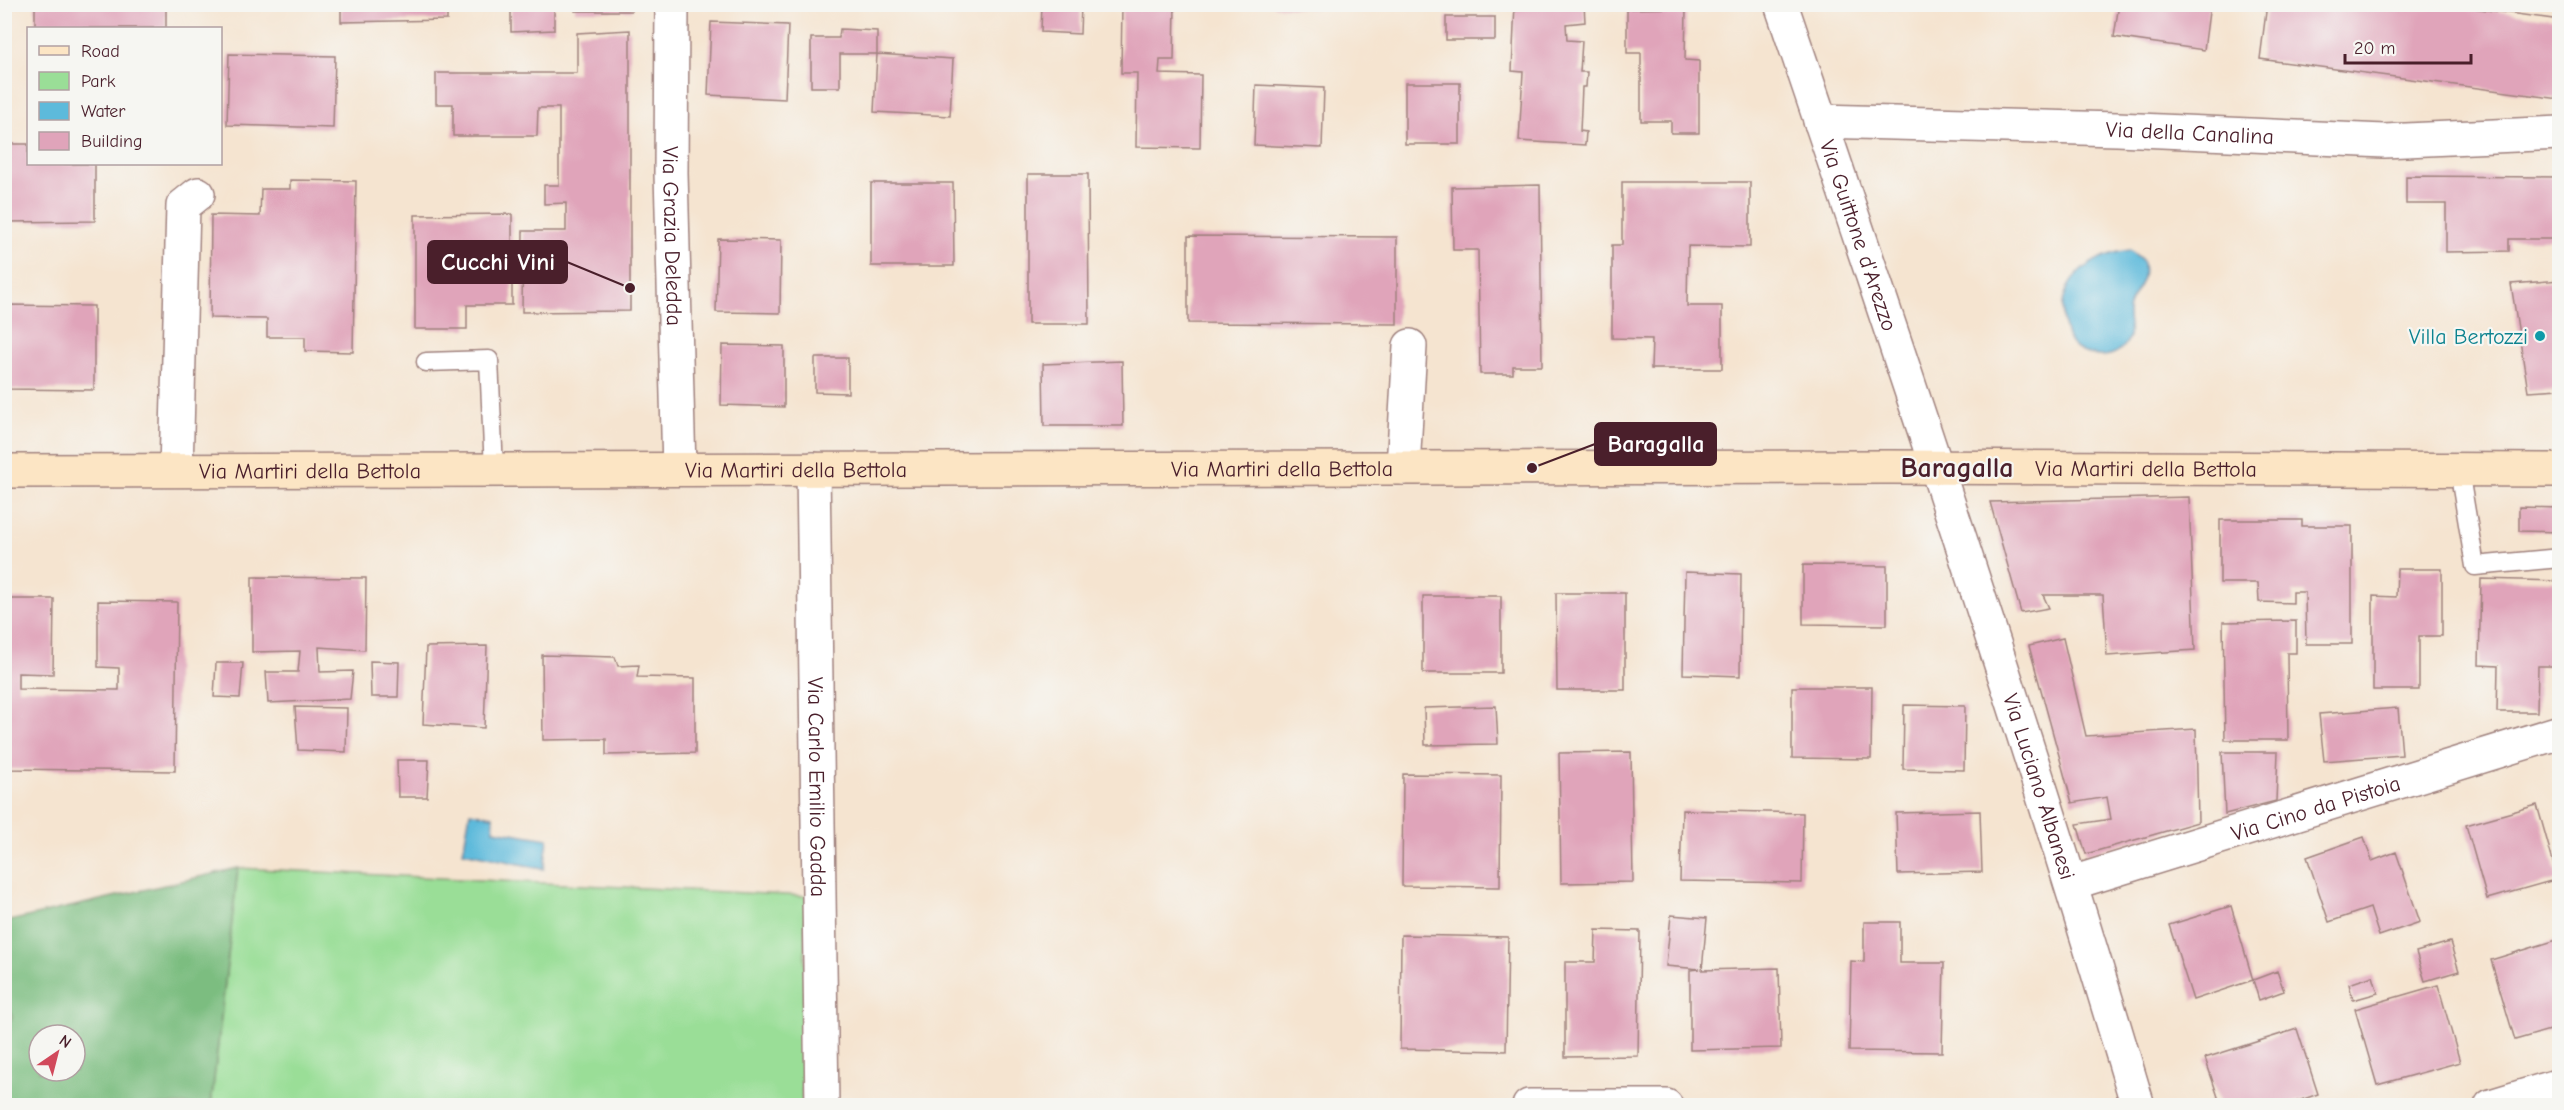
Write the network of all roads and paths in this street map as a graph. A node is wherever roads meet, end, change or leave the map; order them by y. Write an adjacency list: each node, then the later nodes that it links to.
1 (672, 4): 10 (street, Via Grazia Deledda)
2 (1781, 4): 3 (street, Via Guittone d'Arezzo)
3 (1820, 121): 4 (street, Via della Canalina); 8 (street, Via Guittone d'Arezzo)
4 (2559, 133)
5 (198, 194): 12 (street)
6 (1410, 346): 9 (street)
7 (426, 362): 13 (lane)
8 (1938, 467): 9 (main road, Via Martiri della Bettola); 14 (main road, Via Martiri della Bettola); 19 (street, Via Luciano Albanesi)
9 (1403, 468): 11 (main road, Via Martiri della Bettola)
10 (679, 469): 11 (main road, Via Martiri della Bettola); 13 (main road, Via Martiri della Bettola)
11 (813, 469): 21 (street, Via Carlo Emilio Gadda)
12 (176, 470): 13 (main road, Via Martiri della Bettola); 16 (main road, Via Martiri della Bettola)
13 (494, 470)
14 (2459, 470): 15 (main road, Via Martiri della Bettola); 17 (lane)
15 (2559, 470)
16 (4, 471)
17 (2559, 558)
18 (2559, 732): 19 (street, Via Cino da Pistoia)
19 (2072, 883): 24 (street, Via Luciano Albanesi)
20 (2559, 1085): 25 (street)
21 (822, 1106)
22 (1529, 1106): 23 (street)
23 (1666, 1106)
24 (2138, 1106)
25 (2491, 1106)

